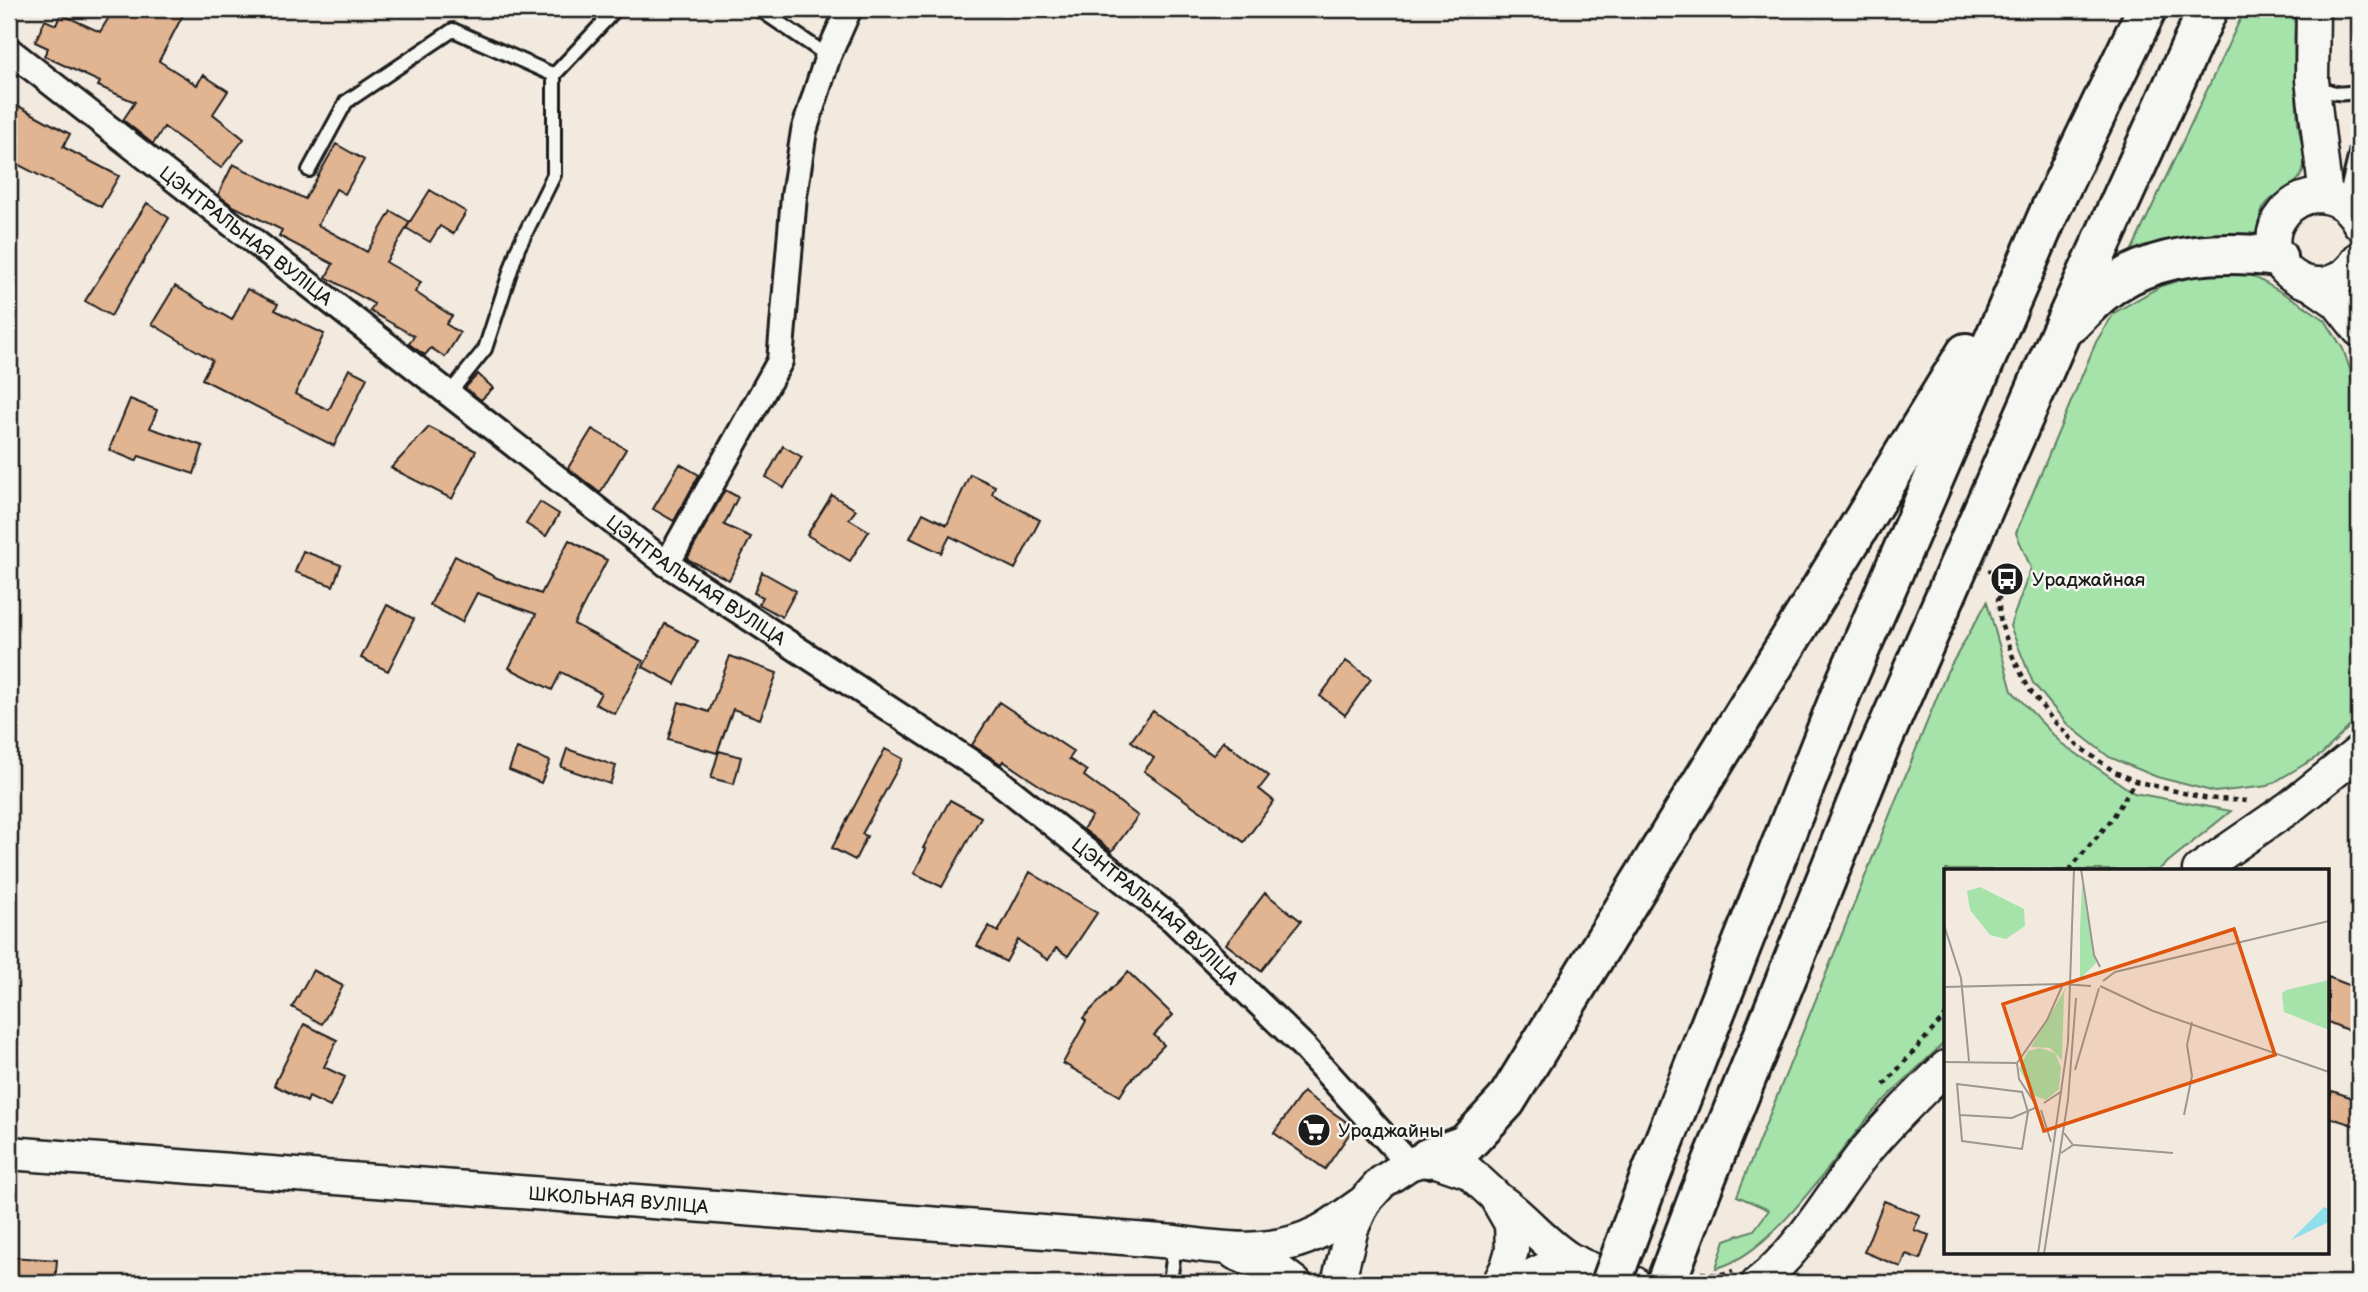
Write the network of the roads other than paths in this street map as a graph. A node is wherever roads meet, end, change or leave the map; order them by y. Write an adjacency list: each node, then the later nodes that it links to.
1 (616, 9): 9 (lane)
2 (759, 9): 8 (lane)
3 (849, 9): 8 (street)
4 (2147, 9): 14 (highway)
5 (2208, 9): 22 (highway)
6 (2313, 9): 10 (street)
7 (9, 50): 23 (street, ЦЭНТРАЛЬНАЯ ВУЛІЦА)
8 (828, 56): 24 (street)
9 (554, 75): 13 (lane); 23 (lane)
10 (2312, 80): 11 (lane); 15 (street)
11 (2359, 92)
12 (2359, 140): 15 (lane)
13 (310, 170)
14 (2052, 206): 29 (highway); 42 (highway, bridge)
15 (2343, 208): 16 (street)
16 (2277, 257): 19 (street); 22 (highway)
17 (2359, 258): 19 (street)
18 (2359, 265): 20 (street)
19 (2311, 284): 21 (street)
20 (2359, 318)
21 (2359, 330)
22 (2060, 334): 36 (highway, bridge)
23 (449, 394): 24 (street, ЦЭНТРАЛЬНАЯ ВУЛІЦА)
24 (667, 564): 29 (street, ЦЭНТРАЛЬНАЯ ВУЛІЦА)
25 (2359, 752): 26 (street)
26 (2200, 869)
27 (1944, 1070): 35 (street)
28 (9, 1153): 32 (street, ШКОЛЬНАЯ ВУЛІЦА)
29 (1419, 1161): 30 (street); 31 (street)
30 (1494, 1196): 34 (street); 40 (street)
31 (1364, 1202): 33 (street); 39 (street)
32 (1175, 1242): 33 (street, ШКОЛЬНАЯ ВУЛІЦА); 37 (lane)
33 (1227, 1250): 38 (street)
34 (1576, 1262): 41 (street); 43 (street)
35 (1751, 1276)
36 (1679, 1278)
37 (1170, 1283)
38 (1295, 1283)
39 (1338, 1283)
40 (1499, 1283)
41 (1518, 1283)
42 (1611, 1283)
43 (1634, 1283)

